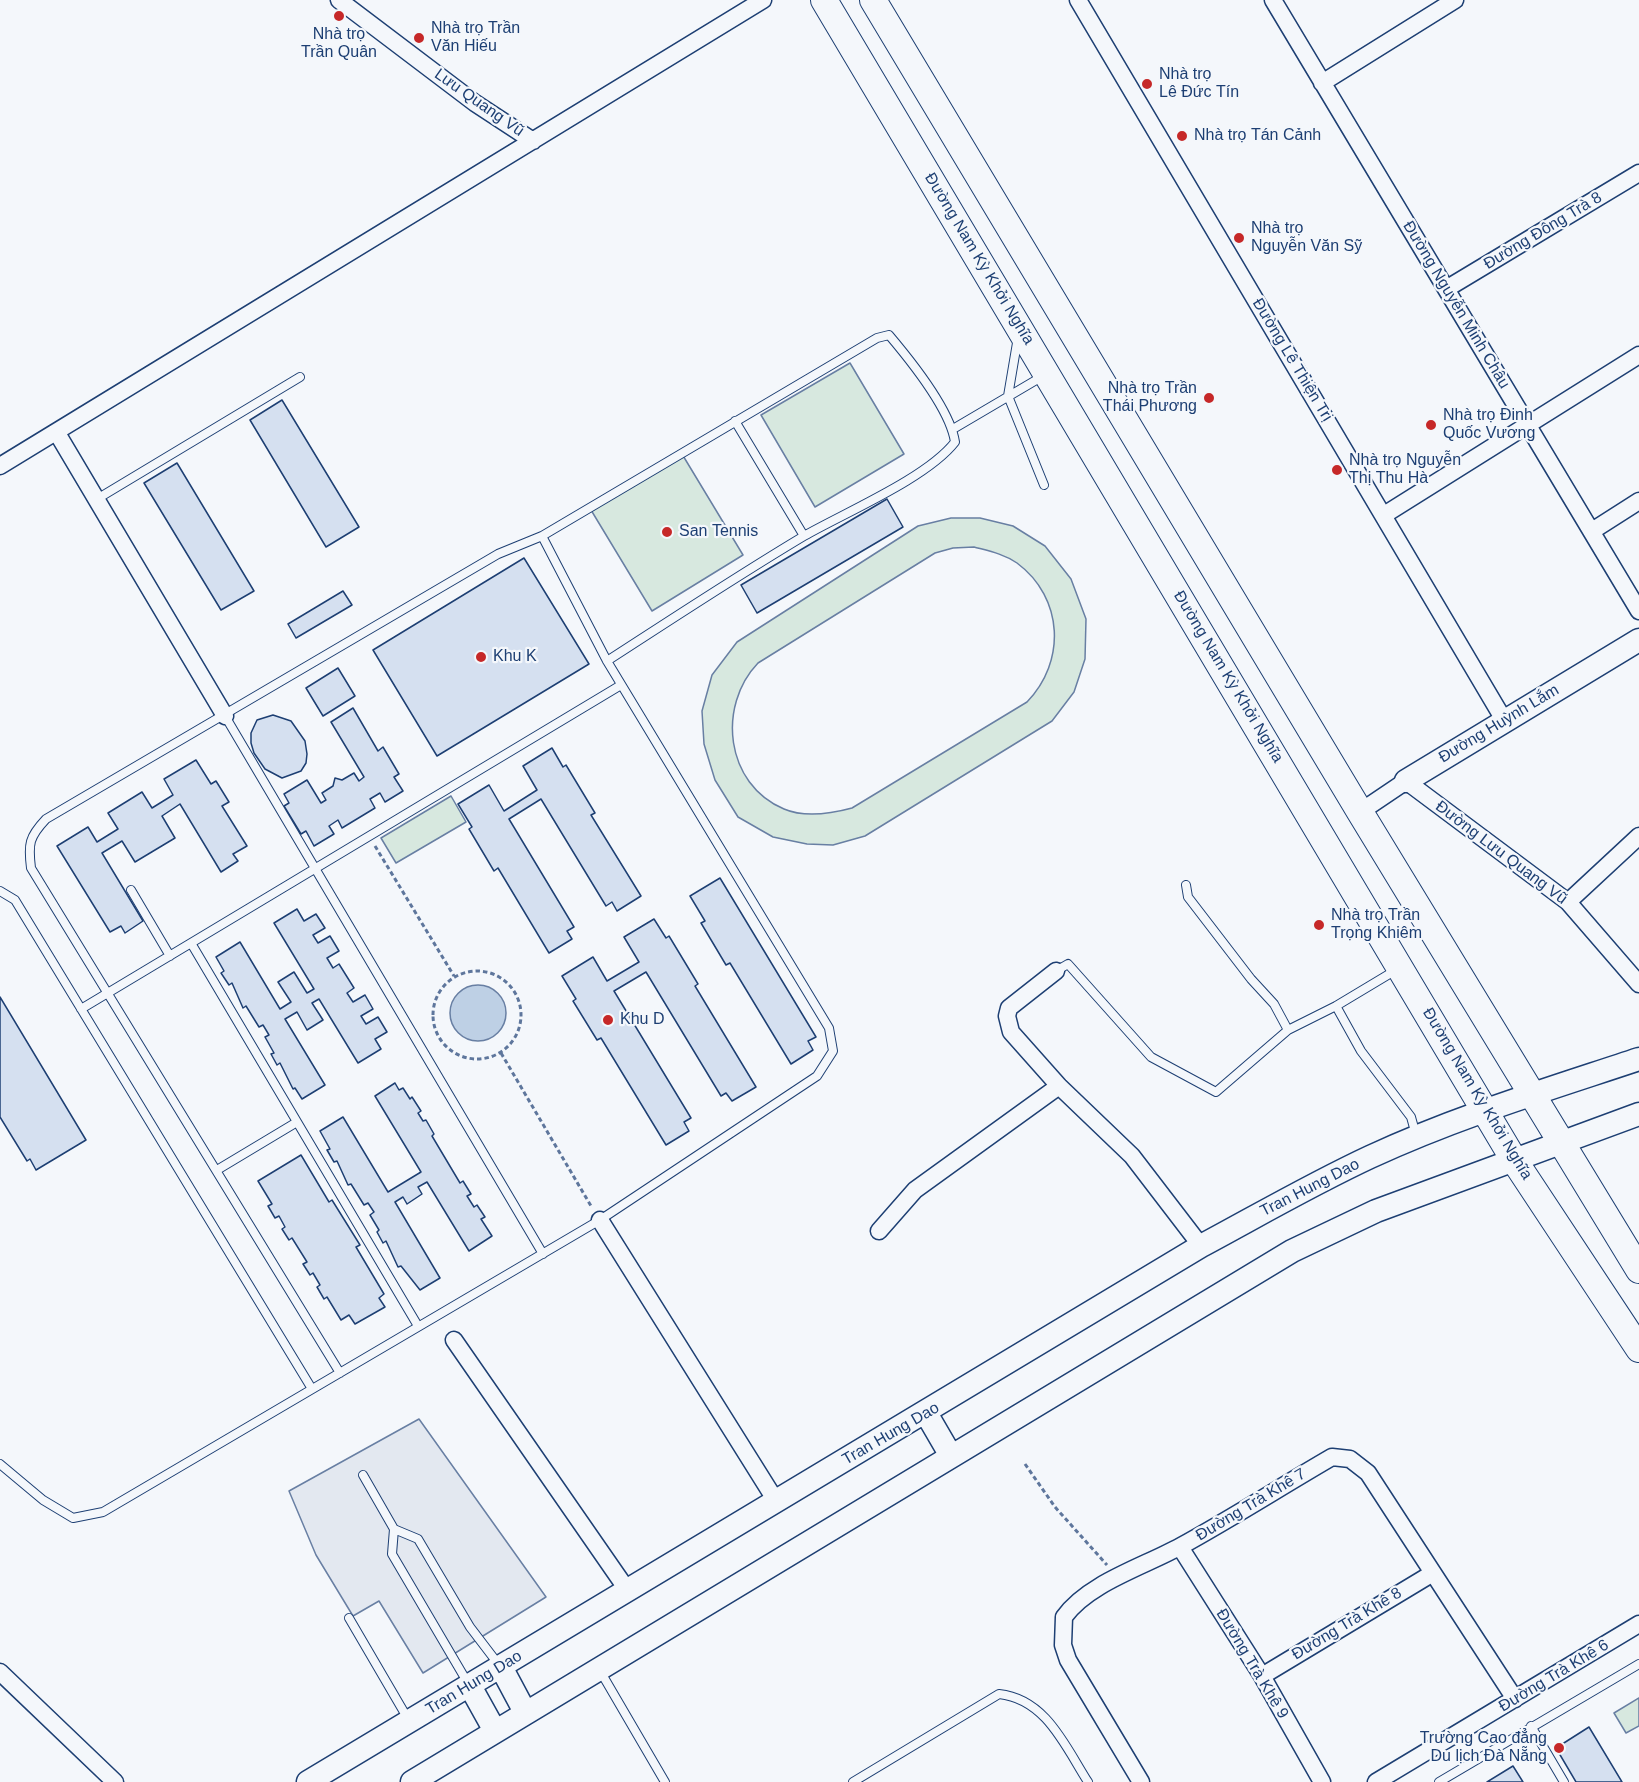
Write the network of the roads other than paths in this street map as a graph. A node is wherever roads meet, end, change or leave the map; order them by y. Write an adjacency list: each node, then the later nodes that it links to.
1 (339, 0): 9 (street, Lưu Quang Vũ)
2 (763, 0): 9 (street)
3 (824, 0): 12 (main road, Đường Nam Kỳ Khởi Nghĩa)
4 (873, 0): 36 (main road)
5 (1078, 0): 25 (street, Đường Lê Thiện Trị)
6 (1273, 0): 8 (street, Đường Nguyễn Minh Châu)
7 (1455, 0): 8 (street)
8 (1322, 83): 11 (street, Đường Nguyễn Minh Châu)
9 (533, 141): 20 (street)
10 (1639, 173): 11 (street, Đường Đông Trà 8)
11 (1446, 289): 18 (street, Đường Nguyễn Minh Châu)
12 (1020, 328): 14 (main road, Đường Nam Kỳ Khởi Nghĩa); 16 (lane)
13 (1639, 355): 18 (street)
14 (1047, 373): 16 (lane); 45 (main road, Đường Nam Kỳ Khởi Nghĩa)
15 (300, 377): 23 (lane)
16 (1008, 396): 19 (lane); 22 (lane)
17 (735, 421): 19 (lane); 27 (lane); 28 (lane)
18 (1528, 424): 25 (street); 26 (street, Đường Nguyễn Minh Châu)
19 (953, 429): 28 (lane)
20 (57, 433): 21 (street); 23 (street)
21 (0, 466)
22 (1044, 485)
23 (97, 499): 33 (street)
24 (1639, 501): 26 (street)
25 (1384, 514): 34 (street, Đường Lê Thiện Trị)
26 (1592, 531): 29 (street, Đường Nguyễn Minh Châu)
27 (542, 536): 31 (lane); 33 (lane)
28 (804, 536): 31 (lane)
29 (1639, 610)
30 (1639, 640): 34 (main road, Đường Huỳnh Lắm)
31 (607, 661): 32 (lane)
32 (621, 685): 38 (lane); 62 (lane)
33 (225, 716): 38 (lane); 48 (lane)
34 (1504, 720): 35 (main road, Đường Huỳnh Lắm)
35 (1406, 781): 36 (street, Đường Huỳnh Lắm); 42 (street, Đường Lưu Quang Vũ)
36 (1360, 812): 54 (main road)
37 (1639, 836): 42 (street)
38 (314, 870): 43 (lane); 65 (lane)
39 (1186, 885): 51 (lane)
40 (131, 890): 44 (lane)
41 (0, 891): 50 (lane)
42 (1568, 902): 47 (street, Đường Lưu Quang Vũ)
43 (191, 943): 44 (lane); 57 (lane)
44 (170, 956): 48 (lane)
45 (1401, 967): 49 (lane); 55 (main road, Đường Nam Kỳ Khởi Nghĩa)
46 (1056, 971): 51 (lane); 53 (street)
47 (1639, 984)
48 (109, 992): 50 (lane); 61 (lane)
49 (1336, 1006): 51 (lane); 58 (lane)
50 (81, 1009): 71 (lane)
51 (1288, 1030)
52 (1639, 1059): 54 (main road, Tran Hung Dao)
53 (1059, 1086): 63 (street); 64 (street)
54 (1532, 1095): 55 (main road, Tran Hung Dao); 59 (main road)
55 (1487, 1111): 58 (main road, Tran Hung Dao); 60 (main road, Đường Nam Kỳ Khởi Nghĩa)
56 (1639, 1114): 59 (main road)
57 (297, 1122): 61 (lane); 67 (lane)
58 (1417, 1138): 64 (main road, Tran Hung Dao)
59 (1561, 1143): 60 (main road); 66 (main road)
60 (1514, 1160): 69 (main road, Đường Nam Kỳ Khởi Nghĩa); 73 (main road)
61 (217, 1170): 70 (lane)
62 (600, 1220): 65 (lane); 76 (street)
63 (879, 1231)
64 (1201, 1246): 72 (main road, Tran Hung Dao)
65 (543, 1254): 67 (lane)
66 (1639, 1270)
67 (418, 1326): 70 (lane)
68 (454, 1340): 80 (street)
69 (1639, 1349)
70 (340, 1373): 71 (lane)
71 (312, 1389): 74 (lane)
72 (926, 1413): 73 (main road); 76 (main road, Tran Hung Dao)
73 (951, 1455): 85 (main road)
74 (0, 1464)
75 (363, 1475): 77 (lane)
76 (776, 1501): 80 (main road, Tran Hung Dao)
77 (394, 1529): 84 (lane); 88 (lane)
78 (1180, 1547): 79 (street, Đường Trà Khê 7); 87 (street, Đường Trà Khê 9); 100 (street, Đường Trà Khê 7)
79 (1433, 1573): 87 (street, Đường Trà Khê 8); 89 (street, Đường Trà Khê 7)
80 (628, 1591): 84 (main road, Tran Hung Dao)
81 (349, 1618): 91 (lane)
82 (1639, 1624): 89 (street, Đường Trà Khê 6)
83 (1639, 1664): 92 (lane)
84 (501, 1667): 88 (main road, Tran Hung Dao); 90 (main road)
85 (599, 1668): 90 (main road); 97 (lane)
86 (0, 1672): 95 (street)
87 (1262, 1676): 101 (street, Đường Trà Khê 9)
88 (470, 1686): 91 (main road, Tran Hung Dao); 93 (main road)
89 (1515, 1699): 102 (street, Đường Trà Khê 6)
90 (525, 1712): 93 (main road)
91 (410, 1722): 96 (main road, Tran Hung Dao)
92 (1531, 1726): 103 (lane); 104 (lane)
93 (495, 1731): 94 (main road)
94 (426, 1778)
95 (115, 1782)
96 (308, 1782)
97 (665, 1782)
98 (853, 1782): 99 (lane)
99 (1088, 1782)
100 (1141, 1782)
101 (1322, 1782)
102 (1376, 1782)
103 (1439, 1782)
104 (1564, 1782)

